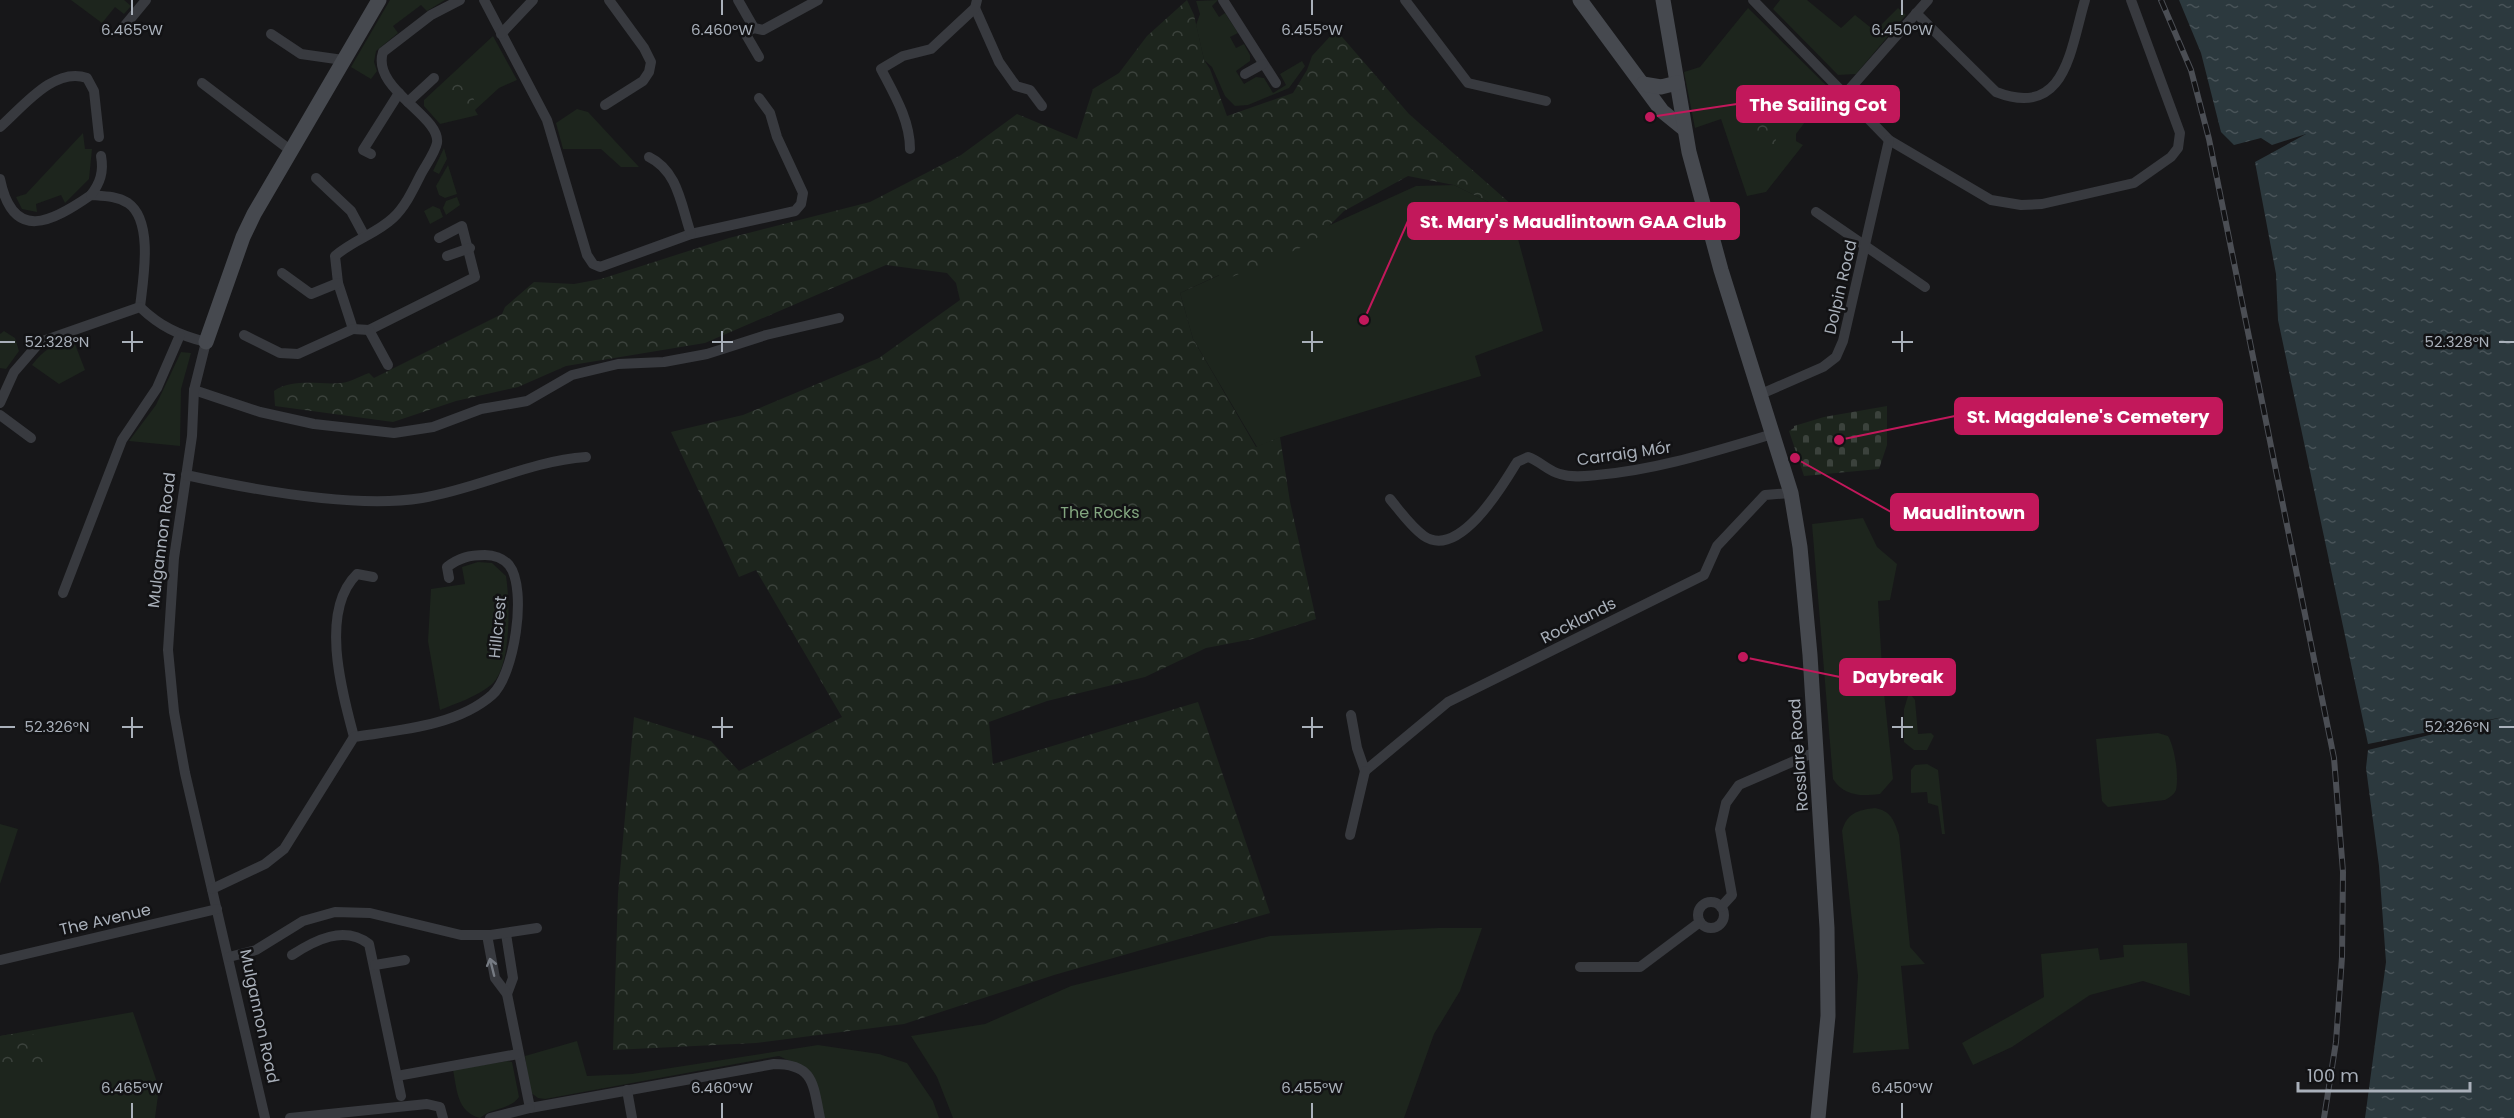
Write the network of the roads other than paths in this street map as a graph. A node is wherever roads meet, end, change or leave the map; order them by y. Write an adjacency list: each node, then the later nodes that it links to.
1 (146, 0): 20 (street)
2 (379, 0): 24 (main road, Mulgannon Road)
3 (460, 0): 32 (street)
4 (484, 0): 22 (street)
5 (533, 0): 22 (street)
6 (609, 0): 37 (street)
7 (738, 0): 19 (street)
8 (818, 0): 19 (street)
9 (1223, 0): 25 (street)
10 (1405, 0): 35 (street)
11 (1580, 0): 31 (main road)
12 (1663, 0): 29 (main road, Rosslare Road)
13 (1753, 0): 33 (street)
14 (1928, 0): 18 (street)
15 (2085, 0): 18 (street)
16 (2131, 0): 42 (street)
17 (976, 4): 38 (street); 43 (street)
18 (1916, 13): 33 (street)
19 (754, 28): 23 (street)
20 (122, 29)
21 (271, 34): 24 (street)
22 (501, 34): 52 (street)
23 (759, 57)
24 (343, 60): 44 (main road, Mulgannon Road)
25 (1263, 64): 26 (street); 28 (street)
26 (1245, 74)
27 (434, 78): 36 (street)
28 (1276, 83)
29 (1677, 83): 31 (main road); 40 (main road, Rosslare Road)
30 (202, 84): 44 (street)
31 (1643, 84): 40 (main road)
32 (399, 93): 36 (street); 45 (street)
33 (1846, 93): 42 (street)
34 (759, 98): 52 (street)
35 (1546, 101)
36 (408, 102): 53 (street)
37 (605, 105)
38 (1042, 106)
39 (0, 127): 41 (street)
40 (1683, 128): 70 (main road, Rosslare Road)
41 (99, 137)
42 (1889, 140): 55 (street, Dolpin Road)
43 (910, 149)
44 (290, 150): 67 (main road, Mulgannon Road)
45 (371, 154)
46 (101, 156): 50 (street)
47 (648, 158): 52 (street)
48 (316, 178): 53 (street)
49 (0, 179): 50 (street)
50 (91, 195): 61 (street)
51 (1816, 212): 55 (street)
52 (691, 234)
53 (363, 236): 59 (street)
54 (439, 238): 56 (street)
55 (1865, 244): 60 (street); 70 (street, Dolpin Road)
56 (470, 248): 57 (street); 64 (street)
57 (447, 256)
58 (282, 273): 59 (street)
59 (338, 283): 63 (street)
60 (1925, 287)
61 (140, 307): 65 (street); 71 (street)
62 (839, 318): 69 (street)
63 (353, 329): 64 (street); 66 (street)
64 (369, 330): 68 (street)
65 (180, 335): 67 (street); 81 (street)
66 (244, 335)
67 (206, 342): 69 (street, Mulgannon Road)
68 (388, 365)
69 (194, 390): 76 (street, Mulgannon Road)
70 (1761, 394): 73 (main road, Rosslare Road)
71 (0, 403)
72 (0, 416): 74 (street)
73 (1773, 434): 77 (main road, Rosslare Road); 78 (street, Carraig Mór)
74 (31, 438)
75 (586, 457): 76 (street)
76 (186, 475): 87 (street, Mulgannon Road)
77 (1791, 493): 84 (main road, Rosslare Road); 85 (street, Rocklands)
78 (1390, 499)
79 (373, 577): 83 (street)
80 (449, 578): 83 (street, Hillcrest)
81 (63, 593)
82 (1351, 715): 85 (street)
83 (354, 737): 87 (street)
84 (1815, 752): 88 (street); 112 (main road, Rosslare Road)
85 (1365, 771): 86 (street)
86 (1350, 835)
87 (212, 889): 89 (street, Mulgannon Road)
88 (1721, 907): 90 (street); 90 (street)
89 (217, 909): 95 (street, Mulgannon Road); 96 (street, The Avenue)
90 (1700, 922): 99 (street)
91 (537, 928): 92 (street)
92 (506, 934): 93 (street); 100 (street)
93 (487, 935): 95 (street); 100 (street, one-way to 93)
94 (292, 955): 98 (street)
95 (229, 957): 106 (street, Mulgannon Road)
96 (1, 960)
97 (405, 960): 98 (street)
98 (375, 965): 102 (street)
99 (1580, 967)
100 (507, 994): 101 (street)
101 (518, 1054): 102 (street); 105 (street)
102 (397, 1076): 104 (street)
103 (627, 1090): 105 (street); 110 (street); 111 (street)
104 (401, 1096)
105 (530, 1108): 109 (street)
106 (265, 1118)
107 (290, 1118): 108 (street)
108 (443, 1118)
109 (490, 1118)
110 (632, 1118)
111 (820, 1118)
112 (1818, 1118)

